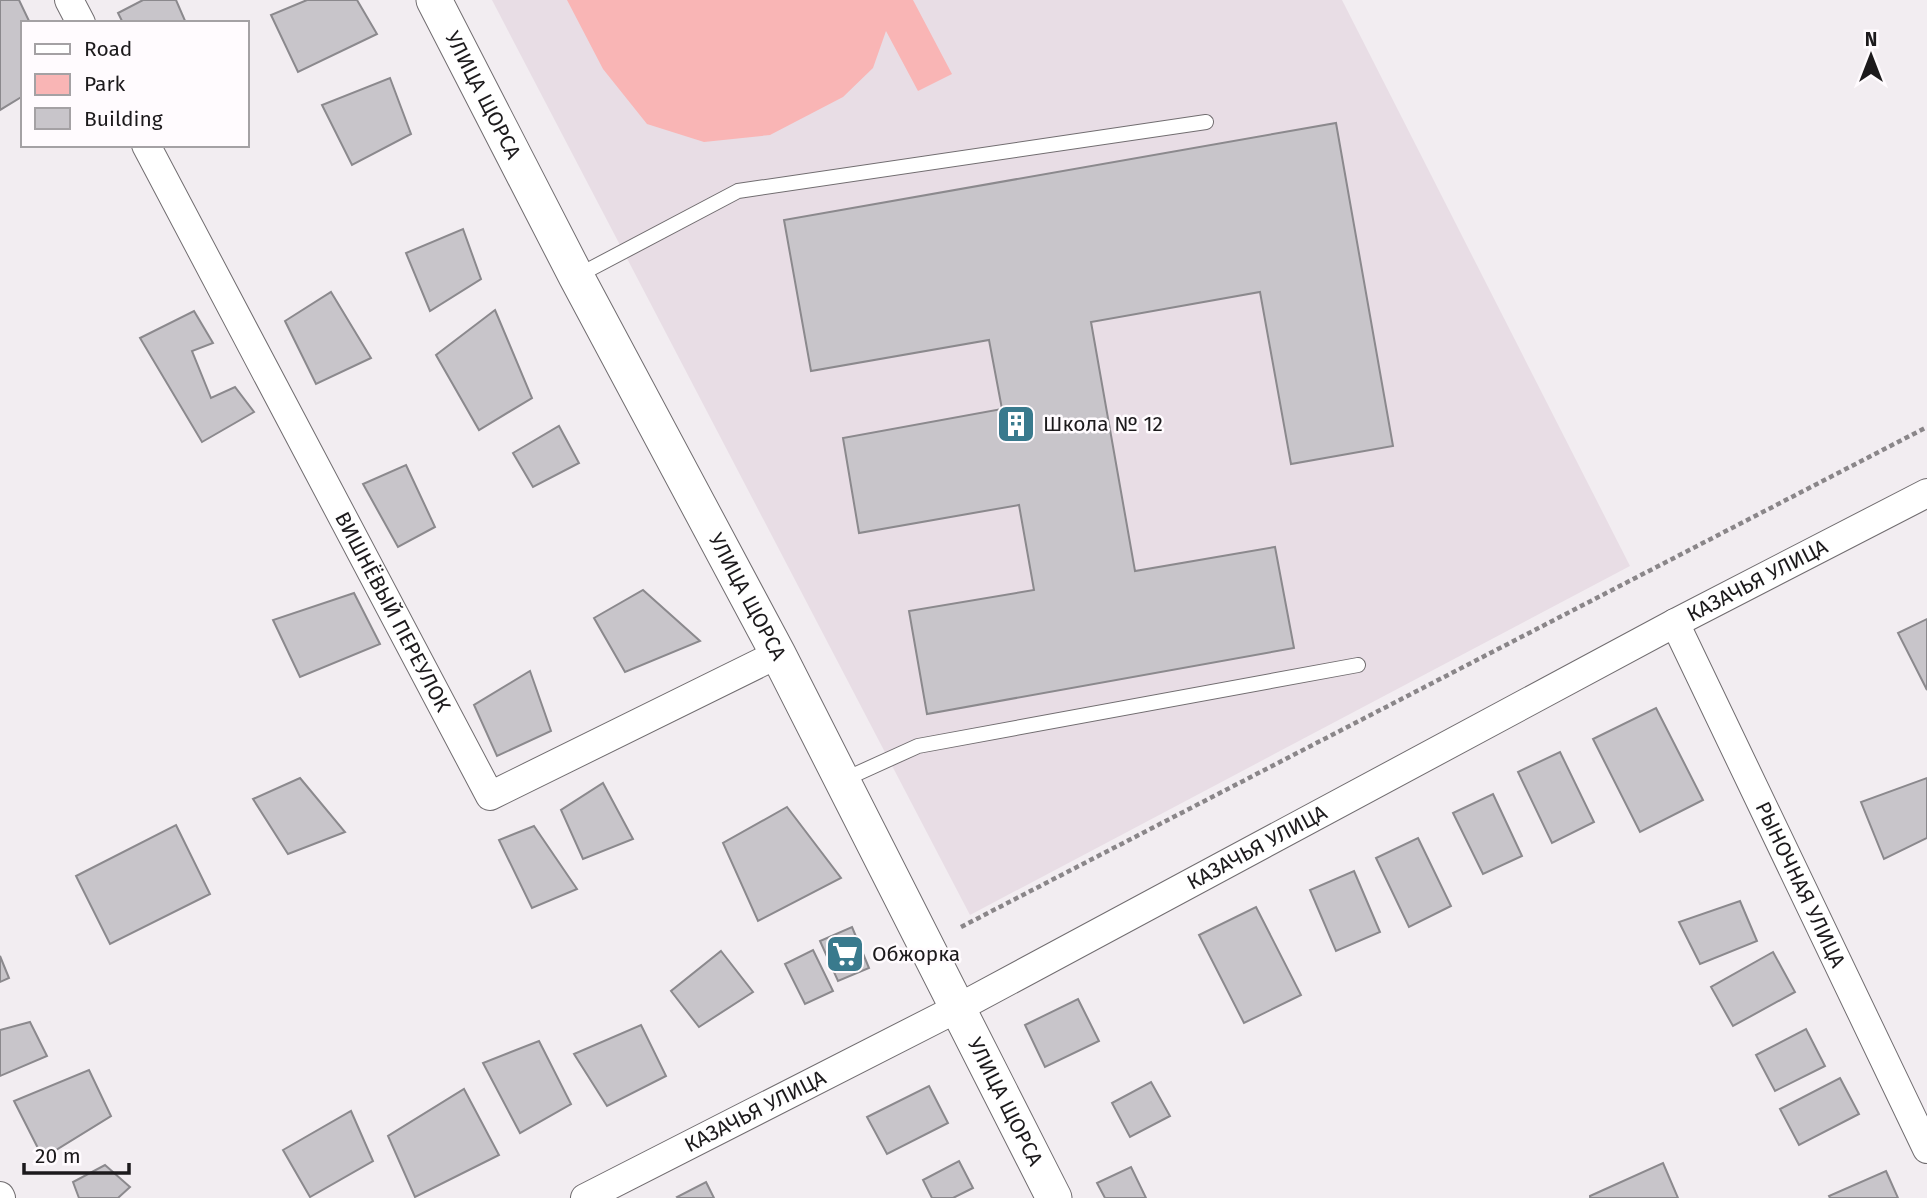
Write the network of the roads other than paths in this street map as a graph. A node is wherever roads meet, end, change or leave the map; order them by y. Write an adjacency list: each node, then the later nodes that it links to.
1 (69, 0): 3 (street)
2 (434, 0): 6 (street, УЛИЦА ЩОРСА)
3 (80, 21)
4 (1206, 122): 6 (lane)
5 (147, 147): 9 (street, ВИШНЁВЫЙ ПЕРЕУЛОК)
6 (576, 276): 9 (street, УЛИЦА ЩОРСА)
7 (1927, 493): 8 (street, КАЗАЧЬЯ УЛИЦА)
8 (1675, 622): 12 (street, КАЗАЧЬЯ УЛИЦА); 13 (street, РЫНОЧНАЯ УЛИЦА)
9 (778, 654): 11 (street, УЛИЦА ЩОРСА)
10 (1358, 665): 11 (lane)
11 (842, 780): 12 (street, УЛИЦА ЩОРСА)
12 (958, 1008): 14 (street, КАЗАЧЬЯ УЛИЦА); 15 (street, УЛИЦА ЩОРСА)
13 (1927, 1149)
14 (585, 1198)
15 (1054, 1198)

